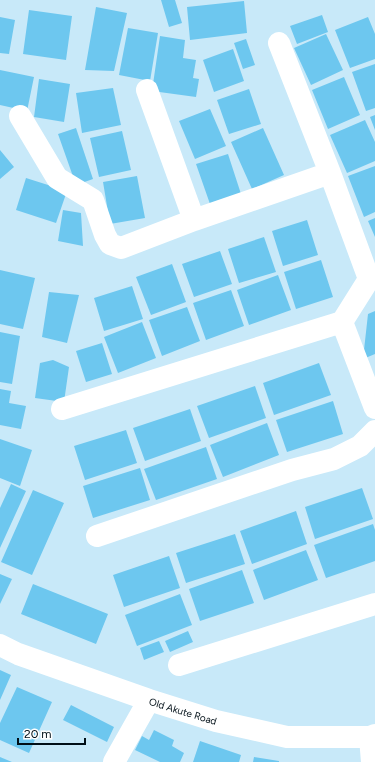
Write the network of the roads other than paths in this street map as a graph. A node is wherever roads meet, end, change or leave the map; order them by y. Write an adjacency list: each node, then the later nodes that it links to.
1 (279, 43): 4 (street)
2 (147, 90): 5 (street)
3 (20, 116): 5 (street)
4 (330, 173): 5 (street); 6 (street)
5 (194, 220)
6 (372, 278): 7 (street)
7 (342, 322): 8 (street); 9 (street)
8 (375, 408)
9 (62, 409)
10 (375, 431): 11 (street)
11 (97, 536)
12 (375, 604): 14 (street)
13 (0, 645): 15 (street, Old Akute Road)
14 (179, 665)
15 (148, 700): 16 (street, Old Akute Road); 17 (street)
16 (373, 736): 18 (street)
17 (114, 762)
18 (372, 762)

